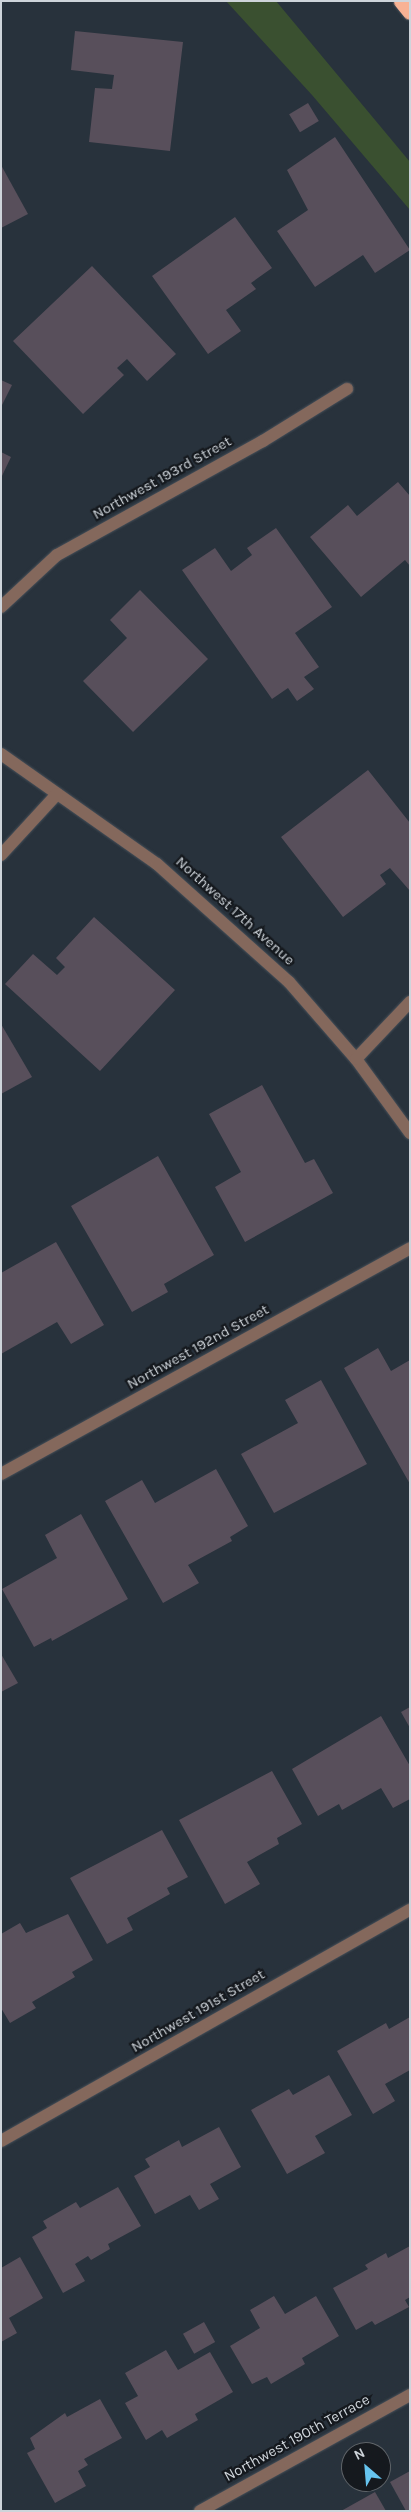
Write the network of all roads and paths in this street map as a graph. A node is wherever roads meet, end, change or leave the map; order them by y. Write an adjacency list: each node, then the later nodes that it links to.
1 (401, 1): 2 (highway)
2 (410, 12)
3 (347, 389): 4 (street, Northwest 193rd Street)
4 (1, 607)
5 (1, 754): 6 (street, Northwest 17th Avenue)
6 (57, 794): 7 (street); 9 (street, Northwest 17th Avenue)
7 (1, 854)
8 (410, 1002): 9 (street)
9 (356, 1059): 10 (street, Northwest 17th Avenue)
10 (410, 1133)
11 (410, 1248): 12 (street, Northwest 192nd Street)
12 (1, 1474)
13 (410, 1910): 14 (street, Northwest 191st Street)
14 (1, 2141)
15 (410, 2395): 16 (street, Northwest 190th Terrace)
16 (200, 2511)

